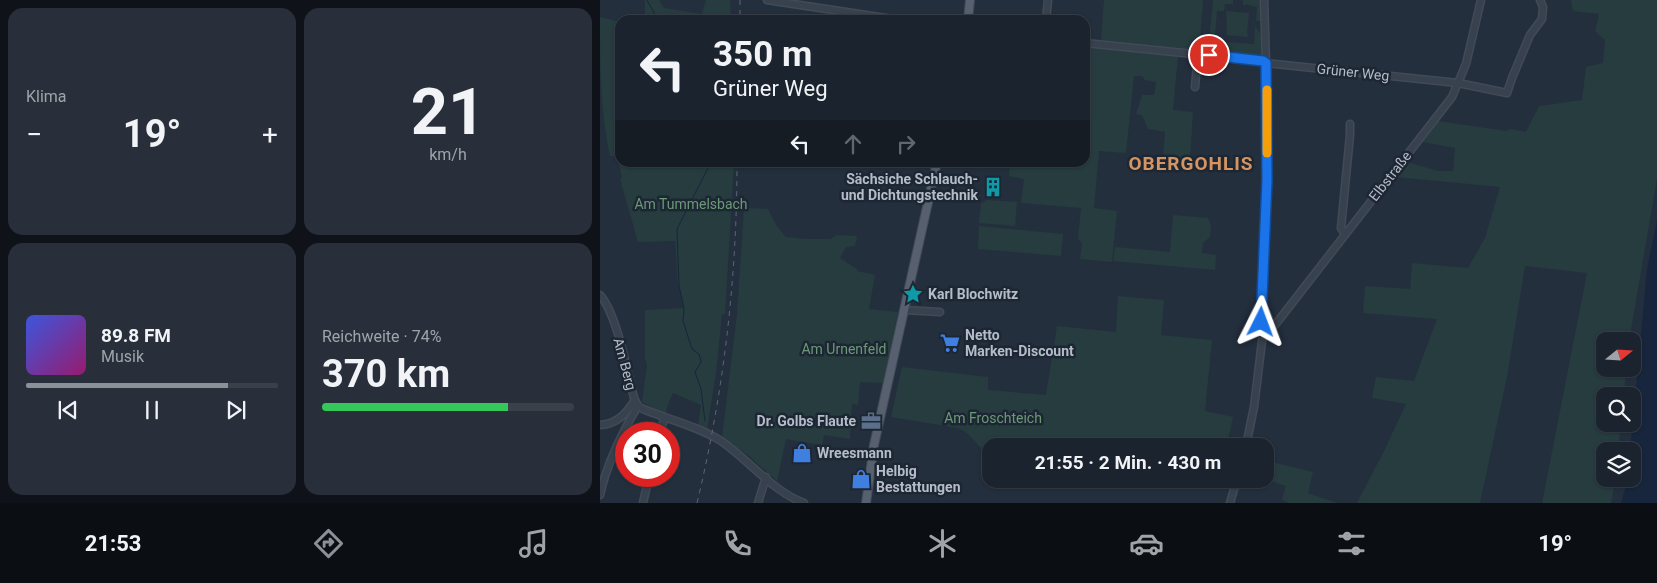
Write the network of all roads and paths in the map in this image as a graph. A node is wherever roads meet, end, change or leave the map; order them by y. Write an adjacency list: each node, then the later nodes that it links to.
1 (772, 0): 7 (street)
2 (970, 0): 8 (main road)
3 (1048, 0): 9 (street)
4 (1264, 0): 12 (street)
5 (1481, 0): 13 (street, Elbstraße)
6 (1540, 0): 13 (street, Grüner Weg)
7 (867, 15)
8 (968, 15)
9 (1046, 15)
10 (1090, 43): 11 (street, Grüner Weg)
11 (1198, 54): 12 (street, Grüner Weg); 14 (street)
12 (1266, 63): 13 (street, Grüner Weg); 21 (street)
13 (1458, 83): 17 (street, Elbstraße)
14 (1194, 87)
15 (1350, 124): 17 (street)
16 (936, 167): 19 (main road)
17 (1345, 234): 21 (street, Elbstraße)
18 (600, 295): 22 (street, Am Berg)
19 (904, 310): 20 (street); 34 (main road)
20 (940, 312)
21 (1263, 333): 26 (street)
22 (637, 403): 23 (street); 25 (street); 30 (street)
23 (664, 418): 24 (street); 27 (street)
24 (662, 422)
25 (600, 425)
26 (1248, 438)
27 (766, 477): 32 (street); 33 (street)
28 (647, 487): 31 (street)
29 (1235, 488): 35 (street)
30 (600, 495)
31 (643, 503)
32 (758, 503)
33 (804, 503)
34 (866, 503)
35 (1230, 503)

